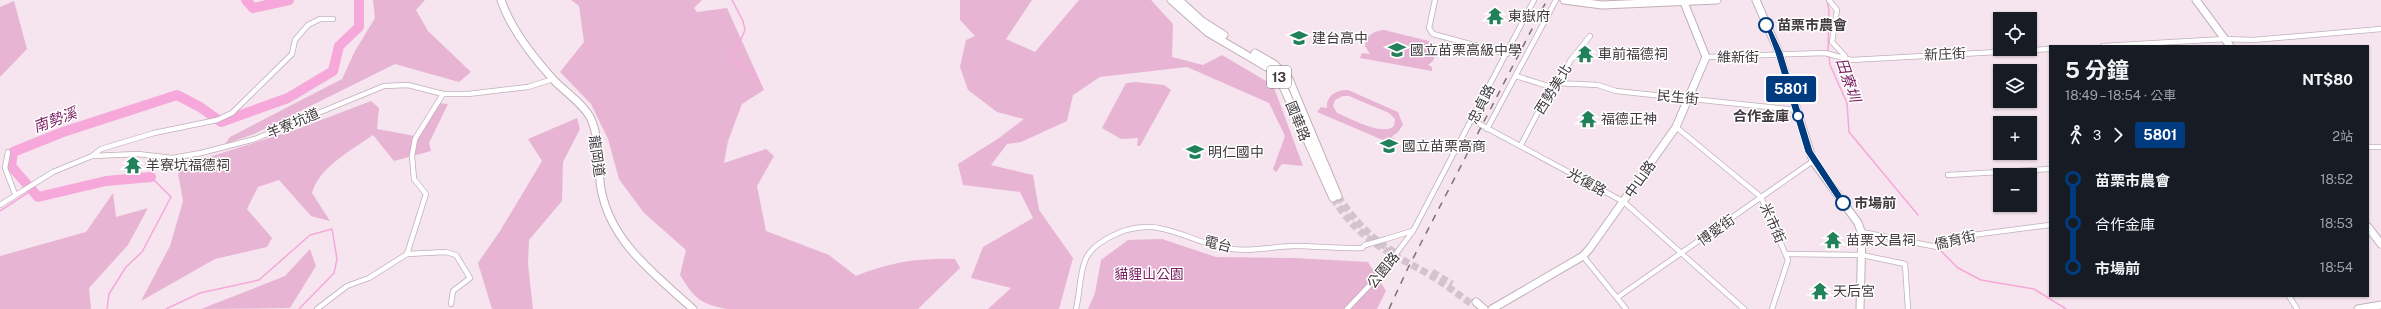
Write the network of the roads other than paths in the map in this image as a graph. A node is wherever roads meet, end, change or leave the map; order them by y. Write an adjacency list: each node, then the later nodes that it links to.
1 (501, 0): 27 (street, 龍岡道)
2 (1172, 0): 15 (street, 國華路 / 13)
3 (1179, 0): 15 (street, 國華路 / 13)
4 (1435, 0): 22 (street)
5 (1534, 0): 22 (street, 忠貞路)
6 (1556, 0): 26 (street)
7 (1564, 0): 8 (street)
8 (1684, 0): 9 (street); 25 (street)
9 (1717, 0)
10 (1756, 0): 23 (street)
11 (1829, 0): 24 (street)
12 (2196, 0): 17 (street)
13 (333, 19): 40 (street)
14 (2381, 29): 17 (street)
15 (1209, 30): 45 (street, 國華路 / 13)
16 (1590, 36): 28 (street, 西勢美北)
17 (2224, 39): 18 (street); 19 (street)
18 (2120, 45)
19 (2229, 45)
20 (2049, 49): 24 (street, 新庄街)
21 (1819, 53): 23 (street, 維新街); 24 (street, 新庄街)
22 (1507, 54): 33 (street, 忠貞路)
23 (1780, 56): 25 (street, 維新街); 32 (street)
24 (1843, 56)
25 (1706, 57): 31 (street, 中山路)
26 (1516, 76): 29 (street); 35 (street)
27 (553, 79): 30 (street, 羊寮坑道); 66 (street, 龍岡道)
28 (1560, 83): 29 (street, 西勢美北); 31 (street, 民生街)
29 (1551, 87): 36 (street, 西勢美北)
30 (443, 94): 40 (street, 羊寮坑道); 55 (street)
31 (1689, 97): 32 (street, 民生街); 34 (street, 中山路)
32 (1797, 110): 41 (street)
33 (1472, 120): 35 (street, 光復路); 51 (street, 忠貞路)
34 (1676, 127): 46 (street, 米市街); 47 (street, 中山路)
35 (1487, 129): 36 (street, 光復路)
36 (1521, 145): 47 (street, 光復路)
37 (2369, 147): 38 (street)
38 (2381, 147)
39 (8, 152): 44 (street)
40 (92, 156): 44 (street, 羊寮坑道)
41 (1813, 161): 46 (street, 博愛街); 52 (street)
42 (2049, 169): 43 (street)
43 (1948, 175)
44 (15, 194): 48 (street)
45 (1335, 197)
46 (1761, 198): 56 (street, 博愛街); 57 (street, 米市街)
47 (1624, 202): 56 (street, 光復路); 59 (street, 中山路)
48 (0, 205)
49 (2049, 225): 52 (street, 僑育街)
50 (2369, 228): 53 (street)
51 (1413, 231): 54 (street, 忠貞路); 67 (street, 電台, bridge)
52 (1862, 232): 58 (street)
53 (2381, 244)
54 (1401, 247): 68 (street, 公園路, bridge)
55 (407, 254): 62 (street); 65 (street)
56 (1683, 254): 60 (street, 博愛街); 72 (street, 光復路)
57 (1786, 254): 58 (street); 73 (street, 米市街)
58 (1862, 255): 74 (street); 75 (street)
59 (1583, 256): 60 (street); 70 (street, 中山路)
60 (1618, 297): 71 (street)
61 (2290, 297): 76 (street)
62 (451, 304)
63 (1475, 305): 69 (street)
64 (2381, 305): 77 (street)
65 (317, 309)
66 (693, 309)
67 (1076, 309)
68 (1347, 309)
69 (1484, 309)
70 (1492, 309)
71 (1626, 309)
72 (1744, 309)
73 (1772, 309)
74 (1860, 309)
75 (1908, 309)
76 (2297, 309)
77 (2355, 309)

